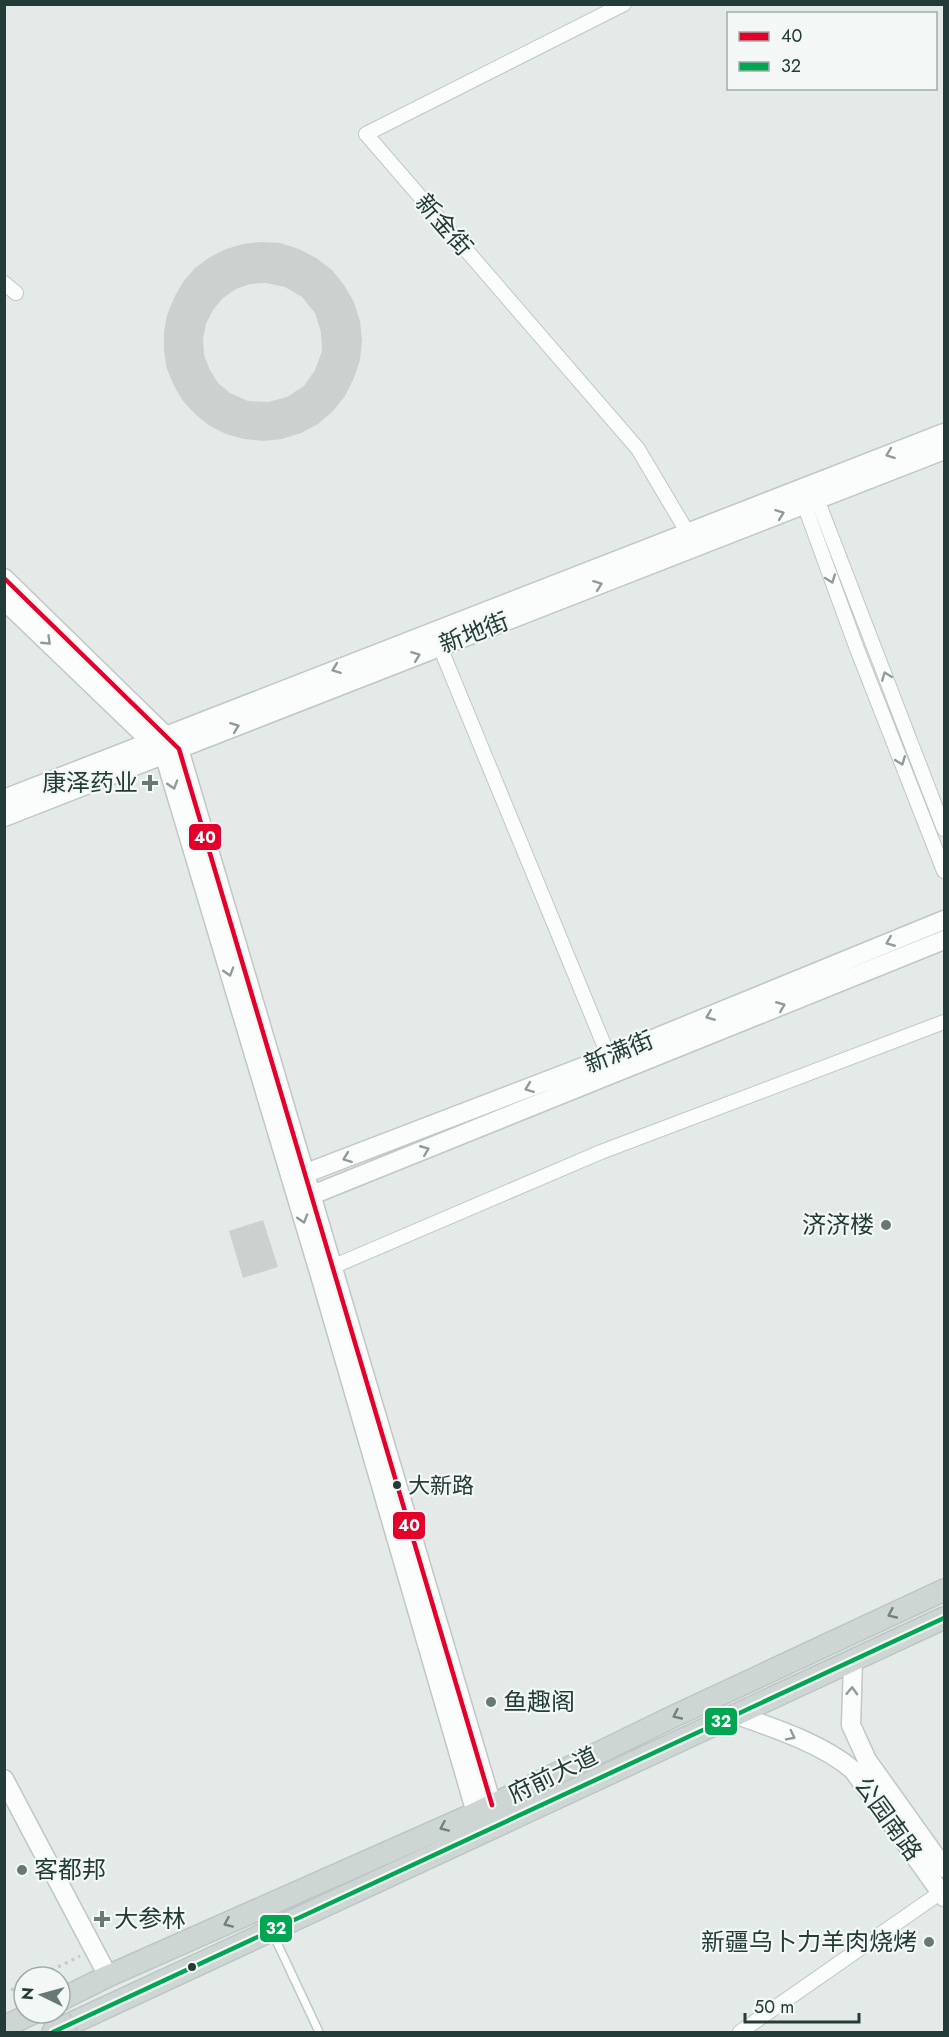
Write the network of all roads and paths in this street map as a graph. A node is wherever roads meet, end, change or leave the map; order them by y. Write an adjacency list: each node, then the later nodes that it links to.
1 (624, 4): 7 (street, 新金街)
2 (4, 283): 3 (street)
3 (16, 293)
4 (945, 433): 12 (street, 新地街, one-way to 12)
5 (945, 450): 6 (street, 新地街)
6 (811, 502): 7 (street, 新地街, one-way to 6); 14 (street, one-way to 6); 15 (street, one-way to 15)
7 (696, 547): 10 (street, 新地街, one-way to 7)
8 (4, 578): 11 (street)
9 (4, 600): 11 (street, one-way to 11)
10 (440, 647): 11 (street, 新地街, one-way to 10); 19 (street)
11 (171, 752): 13 (street, 新地街); 20 (street, one-way to 20); 21 (street)
12 (4, 799)
13 (4, 817)
14 (945, 829)
15 (945, 871)
16 (945, 920): 19 (street, 新满街, one-way to 19)
17 (945, 940): 21 (street, 新满街, one-way to 17)
18 (945, 1022): 22 (street)
19 (609, 1057): 20 (street, 新满街, one-way to 20)
20 (291, 1179): 22 (street, one-way to 22)
21 (312, 1196): 29 (street)
22 (319, 1272): 29 (street)
23 (945, 1590): 29 (main road, 府前大道, one-way to 29)
24 (945, 1618): 25 (main road, 府前大道)
25 (853, 1661): 26 (main road, 府前大道); 27 (street, one-way to 25)
26 (737, 1715): 27 (street, one-way to 27); 32 (main road, 府前大道)
27 (860, 1765): 30 (street, 公园南路); 31 (street, 公园南路)
28 (4, 1779): 35 (street)
29 (484, 1809): 35 (main road, 府前大道, one-way to 35)
30 (945, 1868)
31 (943, 1893): 39 (street)
32 (271, 1930): 37 (main road, 府前大道); 38 (lane)
33 (82, 1956): 34 (path)
34 (64, 1965)
35 (108, 1976): 36 (main road, 府前大道)
36 (72, 1994)
37 (53, 2032)
38 (319, 2032)
39 (740, 2032)

